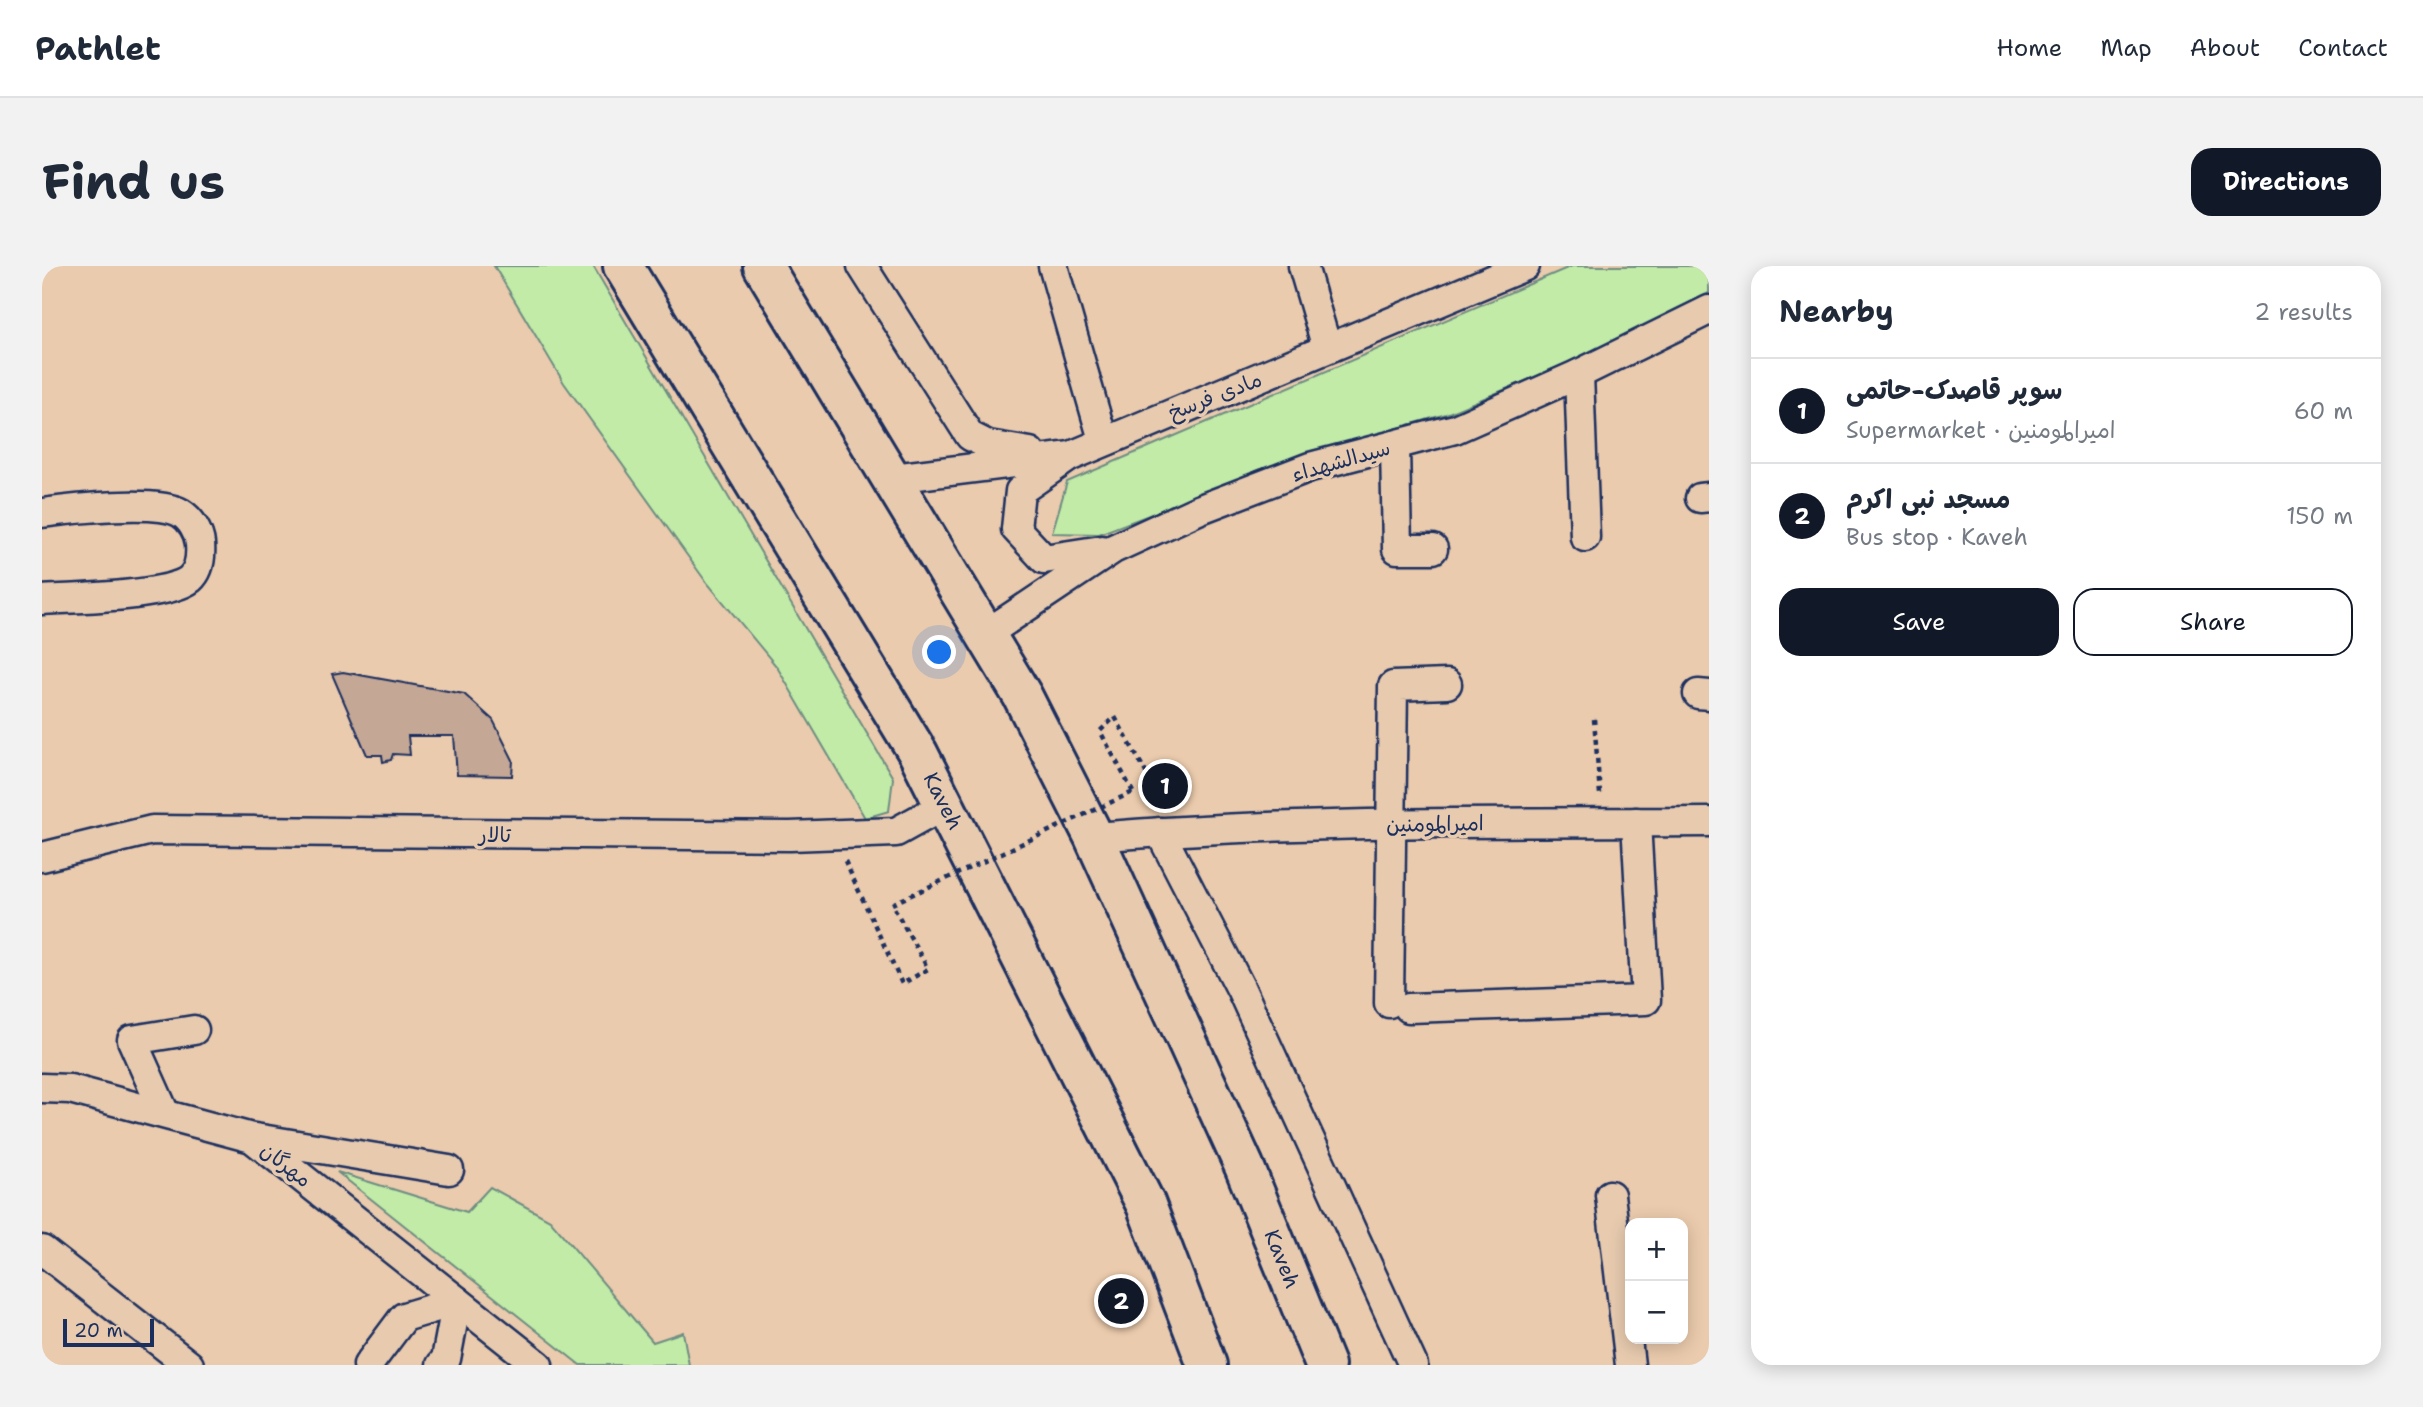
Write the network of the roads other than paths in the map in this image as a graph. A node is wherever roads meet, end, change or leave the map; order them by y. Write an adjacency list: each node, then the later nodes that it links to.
1 (622, 266): 21 (main road, Kaveh)
2 (763, 266): 13 (main road, Kaveh)
3 (862, 266): 12 (street)
4 (1053, 266): 10 (street)
5 (1303, 266): 8 (street)
6 (1525, 266): 8 (street, مادی فرسخ)
7 (1709, 310): 9 (street, سیدالشهداء)
8 (1327, 348): 10 (street, مادی فرسخ)
9 (1579, 374): 11 (street, سیدالشهداء); 15 (street)
10 (1103, 440): 12 (street, مادی فرسخ)
11 (1395, 445): 16 (street, سیدالشهداء); 17 (street)
12 (1071, 456): 13 (street, مادی فرسخ); 16 (street)
13 (893, 478): 19 (main road, Kaveh)
14 (42, 513): 18 (street)
15 (1585, 537)
16 (1113, 548): 19 (street, سیدالشهداء)
17 (1433, 548)
18 (42, 600)
19 (986, 634): 26 (main road, Kaveh)
20 (1447, 684): 24 (street)
21 (945, 805): 27 (street, تالار); 40 (main road, Kaveh)
22 (1636, 822): 23 (street, امیرالمومنین); 24 (street, امیرالمومنین); 24 (street)
23 (1709, 822)
24 (1391, 825): 25 (street, امیرالمومنین)
25 (1170, 832): 26 (street, امیرالمومنین); 42 (street)
26 (1094, 837): 41 (main road, Kaveh)
27 (42, 857)
28 (194, 1030): 30 (street)
29 (42, 1088): 30 (street, مهرگان)
30 (165, 1114): 31 (street, مهرگان)
31 (252, 1138): 32 (street); 35 (street, مهرگان)
32 (449, 1170)
33 (1610, 1195): 43 (street)
34 (42, 1250): 36 (street)
35 (457, 1301): 37 (street); 38 (street); 39 (street, مهرگان)
36 (189, 1365)
37 (368, 1365)
38 (441, 1365)
39 (538, 1365)
40 (1207, 1365)
41 (1325, 1365)
42 (1413, 1365)
43 (1630, 1365)

